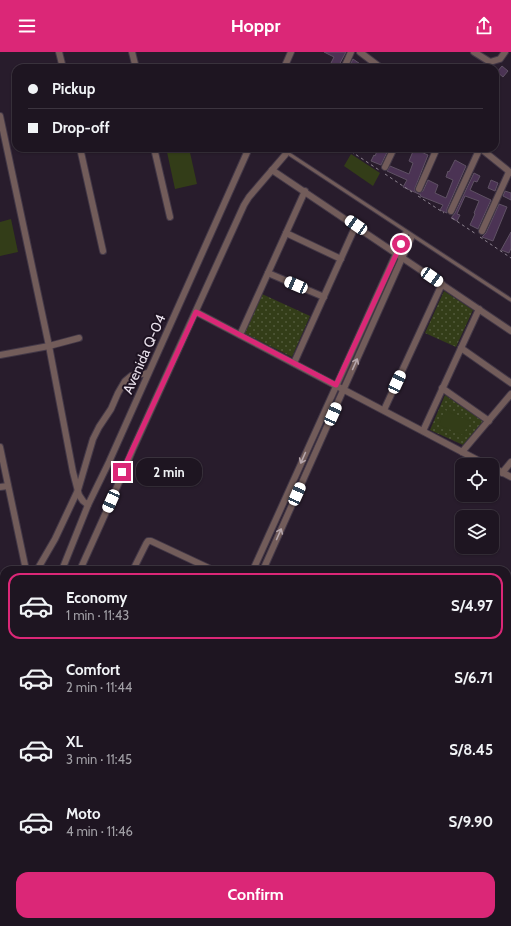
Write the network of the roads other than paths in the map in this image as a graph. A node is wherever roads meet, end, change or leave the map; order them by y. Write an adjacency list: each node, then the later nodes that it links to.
1 (59, 52): 8 (street)
2 (132, 52): 9 (street)
3 (291, 52): 10 (street)
4 (351, 52): 11 (street)
5 (360, 52): 12 (street)
6 (474, 52): 7 (street)
7 (505, 52)
8 (62, 64)
9 (135, 64)
10 (286, 64)
11 (346, 64)
12 (376, 64)
13 (0, 116): 48 (street)
14 (81, 152): 35 (street)
15 (155, 152): 29 (street)
16 (247, 152): 52 (street, Avenida Q-04)
17 (286, 152): 42 (lane)
18 (392, 152): 23 (street)
19 (435, 152): 26 (street)
20 (478, 152): 28 (street)
21 (485, 152): 25 (street)
22 (285, 155): 24 (street)
23 (385, 167)
24 (272, 170): 27 (street); 44 (street)
25 (510, 172): 31 (street)
26 (419, 189)
27 (306, 191): 30 (street); 32 (street)
28 (451, 211)
29 (170, 217)
30 (356, 225): 36 (street); 38 (street)
31 (482, 232)
32 (286, 233): 38 (street); 39 (street)
33 (405, 234): 36 (street)
34 (411, 238): 37 (street)
35 (103, 251)
36 (396, 252): 37 (street); 54 (street)
37 (403, 257): 40 (street); 56 (street, one-way to 37)
38 (341, 259): 41 (street)
39 (268, 273): 41 (street); 46 (street)
40 (442, 284): 43 (street); 58 (street)
41 (324, 297): 51 (street)
42 (511, 300)
43 (479, 309): 45 (street); 49 (street)
44 (196, 312): 46 (street); 79 (street)
45 (511, 331)
46 (240, 335): 51 (street)
47 (79, 338): 48 (street)
48 (50, 346): 50 (street); 72 (street)
49 (461, 348): 53 (street); 55 (street)
50 (0, 355)
51 (294, 363): 54 (street)
52 (148, 373): 72 (street); 73 (street, Avenida Q-04)
53 (511, 384)
54 (336, 385): 56 (street); 60 (street)
55 (442, 388): 59 (street); 62 (street)
56 (344, 389): 58 (street); 61 (street)
57 (511, 394): 59 (street)
58 (384, 410): 62 (street)
59 (489, 421): 64 (street)
60 (319, 423): 61 (street); 74 (street, one-way to 74)
61 (330, 428): 75 (street, one-way to 61)
62 (422, 430): 64 (street)
63 (0, 447): 70 (street)
64 (462, 452): 65 (street)
65 (474, 458)
66 (511, 462): 68 (street)
67 (499, 471): 68 (street)
68 (502, 473): 69 (street)
69 (511, 478)
70 (8, 486): 71 (street); 76 (street)
71 (0, 488)
72 (78, 490): 73 (street); 77 (street)
73 (88, 505): 78 (street, Avenida Q-04)
74 (265, 544): 75 (street); 82 (street)
75 (275, 549): 83 (street)
76 (25, 566)
77 (39, 566)
78 (64, 566)
79 (82, 566)
80 (135, 566): 81 (street)
81 (197, 566)
82 (255, 566)
83 (265, 566)

